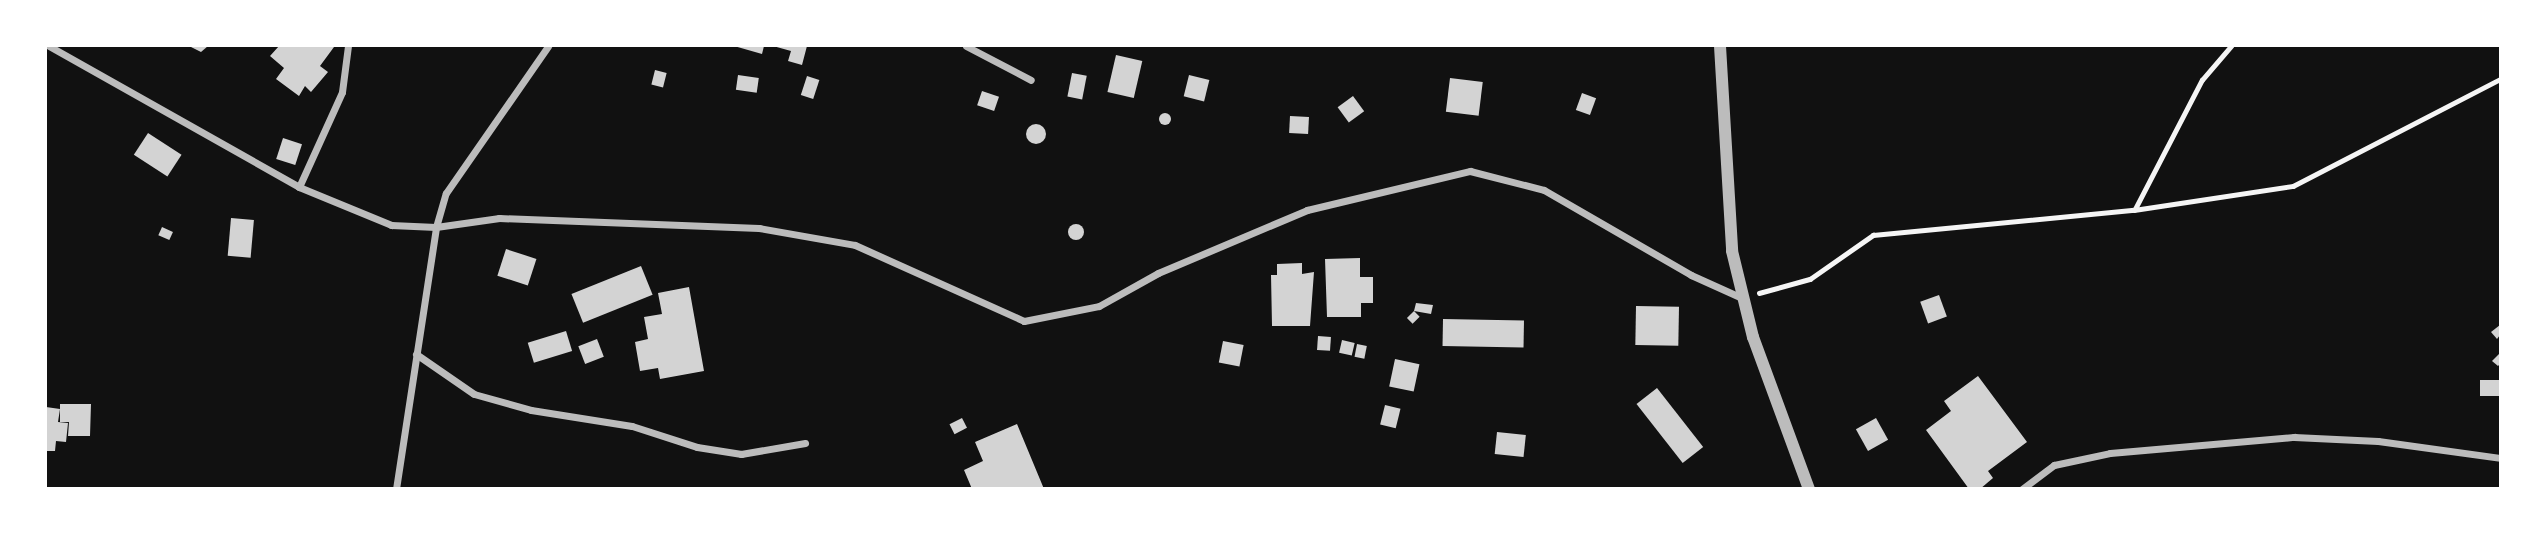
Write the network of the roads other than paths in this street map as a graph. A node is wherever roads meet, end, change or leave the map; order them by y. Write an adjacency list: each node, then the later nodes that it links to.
1 (49, 46): 7 (street)
2 (348, 46): 7 (street)
3 (548, 46): 8 (street)
4 (966, 46): 6 (street)
5 (1720, 46): 9 (street)
6 (1031, 80)
7 (299, 187): 8 (street)
8 (436, 226): 9 (street); 10 (street)
9 (1742, 298): 14 (street)
10 (416, 354): 11 (street); 13 (street)
11 (805, 443)
12 (2501, 458): 15 (street)
13 (396, 488)
14 (1809, 488)
15 (2022, 488)

